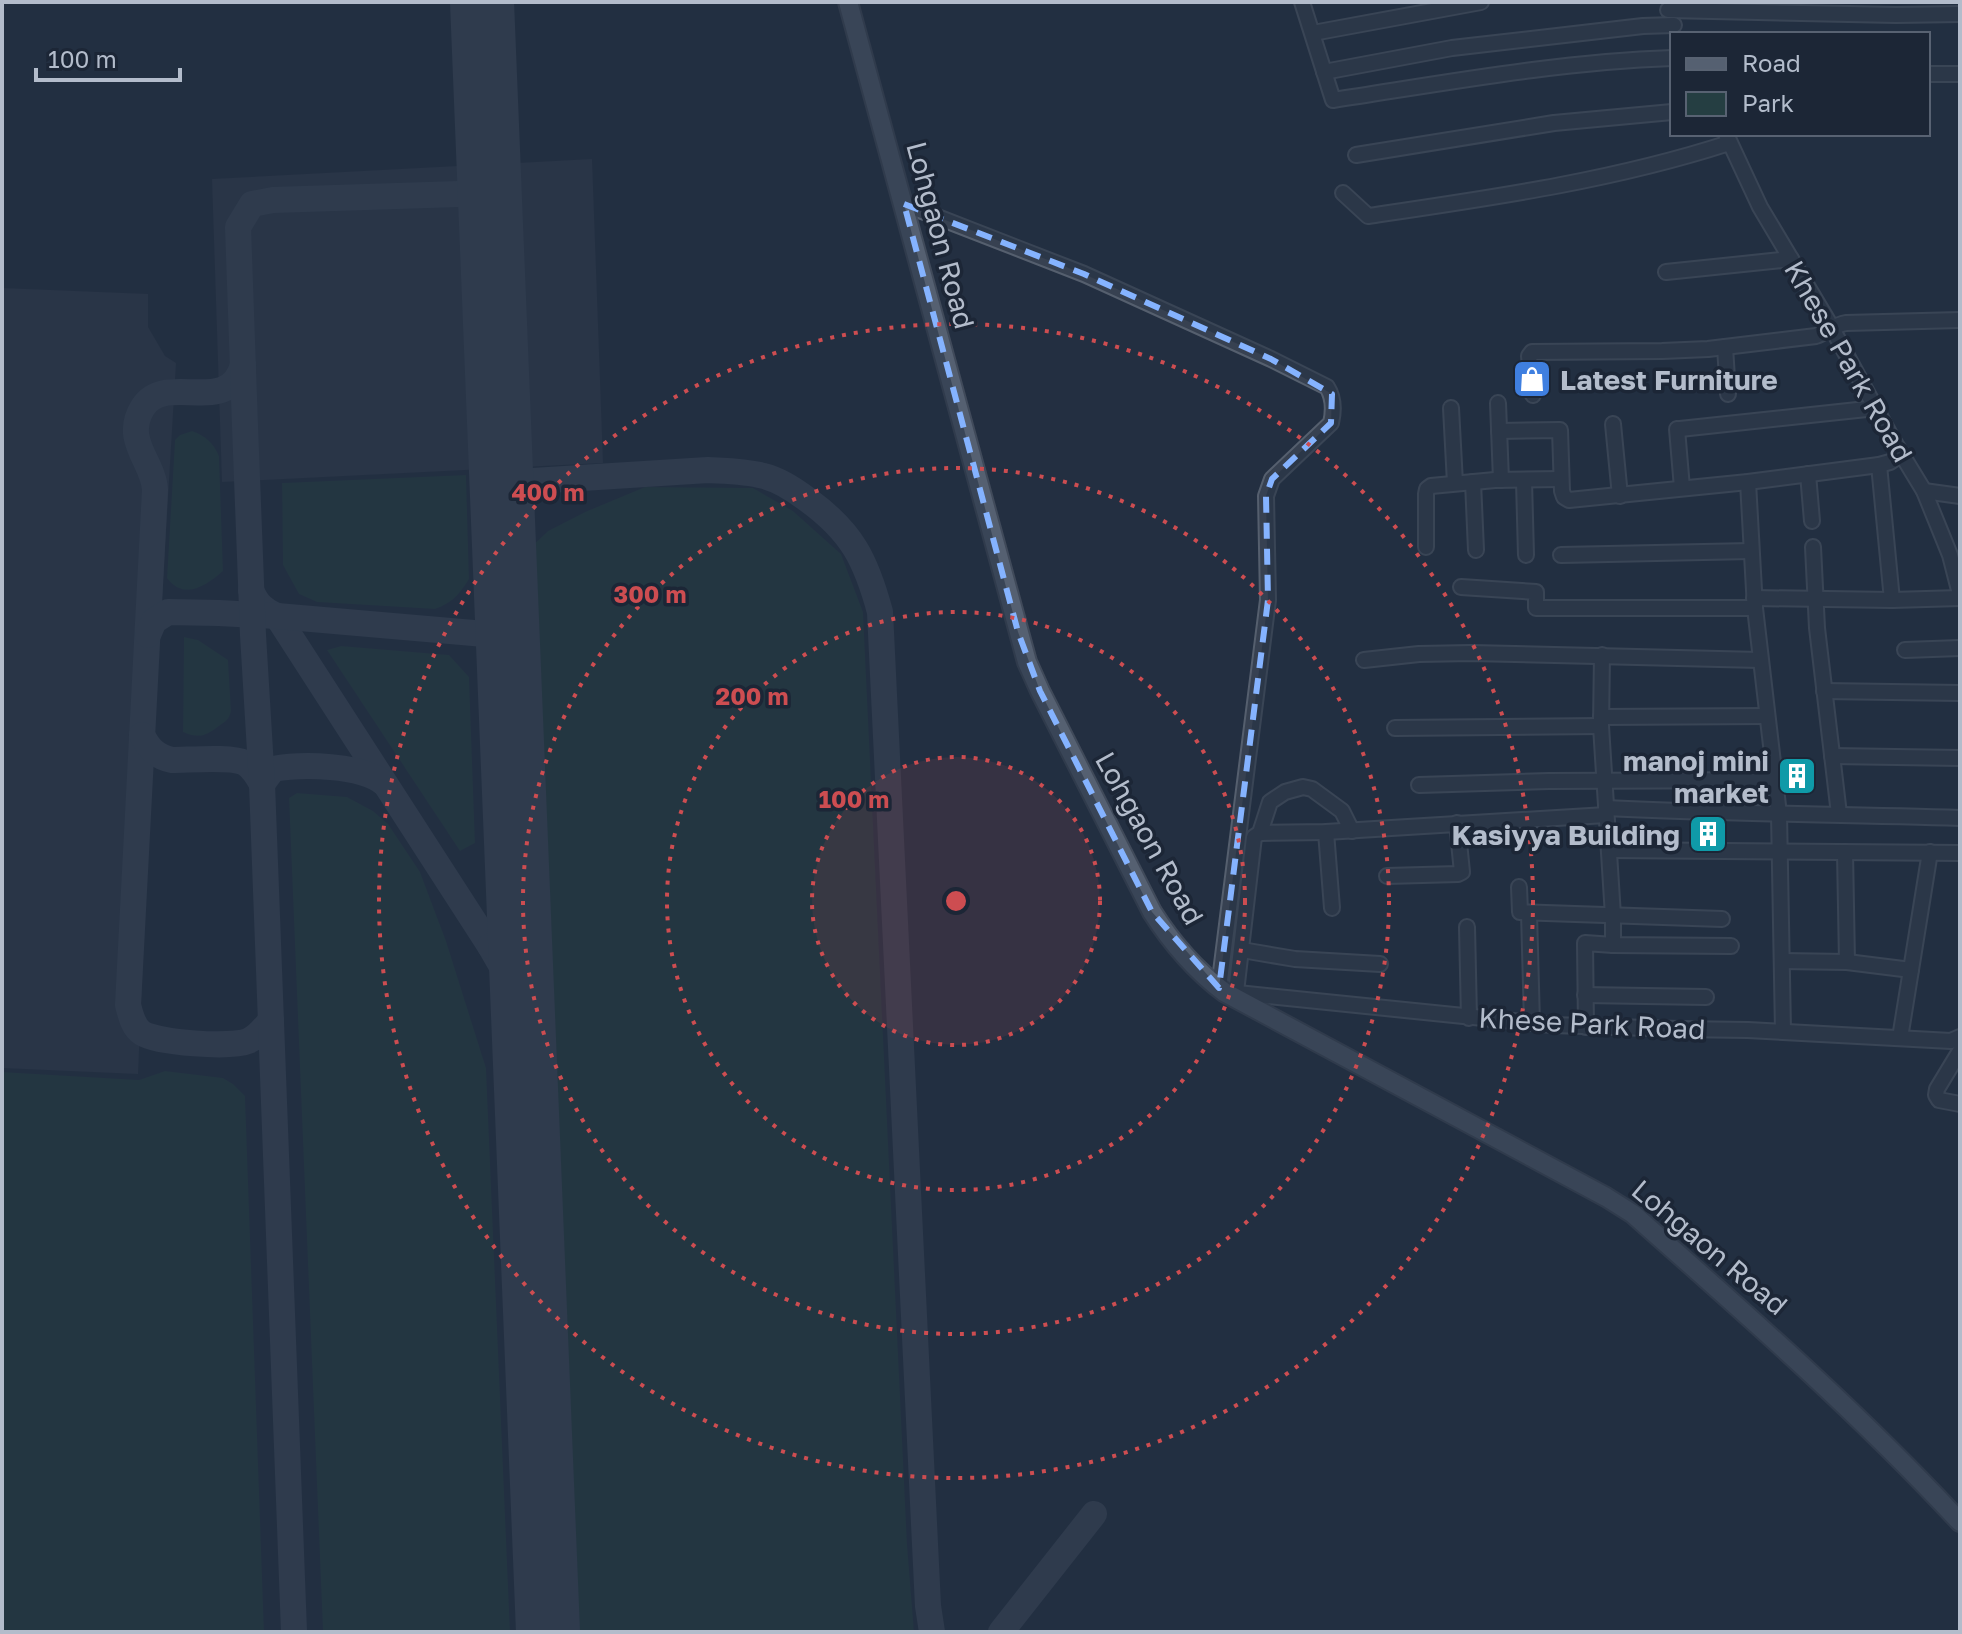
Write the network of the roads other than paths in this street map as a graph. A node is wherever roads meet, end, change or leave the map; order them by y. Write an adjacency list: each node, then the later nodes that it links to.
1 (848, 2): 17 (main road, Lohgaon Road)
2 (1302, 2): 8 (street)
3 (1481, 2): 8 (street)
4 (1667, 6): 5 (street); 7 (street)
5 (1927, 8): 6 (street)
6 (1960, 14)
7 (1676, 30): 10 (street)
8 (1313, 33): 10 (street)
9 (1670, 58): 10 (street)
10 (1324, 72)
11 (1930, 74): 12 (street)
12 (1960, 74)
13 (1670, 112): 15 (street)
14 (1727, 139): 16 (street); 18 (street, Khese Park Road)
15 (1356, 155)
16 (1343, 193)
17 (904, 204): 98 (main road, Lohgaon Road); 98 (street)
18 (1791, 259): 19 (street); 21 (street, Khese Park Road)
19 (1666, 272)
20 (1960, 320): 21 (street)
21 (1831, 330): 22 (street); 27 (street, Khese Park Road)
22 (1725, 347): 23 (street); 24 (street)
23 (1728, 394)
24 (1533, 395)
25 (1498, 403): 29 (street)
26 (1451, 408): 38 (street)
27 (1876, 408): 30 (street, Khese Park Road); 39 (street)
28 (1613, 424): 41 (street)
29 (1499, 431): 33 (street); 34 (street)
30 (1902, 454): 31 (street); 40 (street, Khese Park Road)
31 (1879, 465): 32 (street); 54 (street)
32 (1808, 474): 37 (street); 43 (street)
33 (1561, 479): 35 (street); 41 (street)
34 (1501, 480): 35 (street); 36 (street)
35 (1524, 481): 48 (street)
36 (1473, 482): 38 (street); 46 (street)
37 (1748, 482): 39 (street); 47 (street)
38 (1455, 483): 44 (street)
39 (1682, 488): 41 (street)
40 (1924, 491): 42 (street); 50 (street, Khese Park Road)
41 (1620, 496)
42 (1960, 496)
43 (1812, 521)
44 (1426, 547)
45 (1813, 547): 53 (street)
46 (1476, 550)
47 (1751, 551): 49 (street); 55 (street)
48 (1526, 555)
49 (1561, 555)
50 (1955, 556): 52 (street, Khese Park Road)
51 (1461, 587): 55 (street)
52 (1960, 596): 54 (street)
53 (1815, 600): 54 (street); 55 (street); 61 (street)
54 (1892, 600)
55 (1754, 603): 60 (street)
56 (1960, 648): 57 (street)
57 (1905, 650)
58 (1602, 655): 59 (street); 60 (street); 64 (street)
59 (1364, 660)
60 (1760, 660): 63 (street)
61 (1824, 691): 62 (street); 66 (street)
62 (1960, 693)
63 (1766, 716): 64 (street); 68 (street)
64 (1601, 721): 65 (street); 69 (street)
65 (1395, 728)
66 (1832, 756): 67 (street); 73 (street)
67 (1960, 758)
68 (1775, 780): 69 (street); 72 (street)
69 (1604, 781): 70 (street); 71 (street)
70 (1419, 785)
71 (1606, 811): 72 (street); 75 (street); 79 (street)
72 (1779, 814): 73 (street); 80 (street)
73 (1839, 814): 74 (street)
74 (1960, 818)
75 (1457, 823): 76 (street); 84 (street)
76 (1352, 831): 77 (street); 78 (street)
77 (1326, 832): 78 (street); 86 (street)
78 (1260, 833): 93 (street)
79 (1609, 850): 80 (street); 88 (street)
80 (1781, 851): 81 (street); 94 (street)
81 (1845, 852): 82 (street); 95 (street)
82 (1930, 852): 83 (street); 97 (street)
83 (1960, 853)
84 (1387, 876)
85 (1519, 887): 87 (street)
86 (1332, 908)
87 (1529, 913): 88 (street); 102 (street)
88 (1613, 916): 89 (street); 91 (street)
89 (1722, 919)
90 (1467, 927): 101 (street)
91 (1613, 945): 92 (street); 99 (street)
92 (1731, 946)
93 (1242, 950): 96 (street); 98 (street)
94 (1782, 961): 95 (street); 104 (street)
95 (1847, 962): 97 (street)
96 (1380, 964)
97 (1911, 970): 106 (street)
98 (1227, 991): 101 (street, Khese Park Road); 109 (main road, Lohgaon Road)
99 (1585, 995): 100 (street); 103 (street)
100 (1706, 997)
101 (1469, 1018): 102 (street, Khese Park Road)
102 (1532, 1023): 103 (street, Khese Park Road)
103 (1586, 1027): 104 (street, Khese Park Road)
104 (1783, 1031): 106 (street, Khese Park Road)
105 (1960, 1037): 106 (street, Khese Park Road)
106 (1900, 1038)
107 (1960, 1051): 108 (street)
108 (1960, 1104)
109 (1960, 1522)

